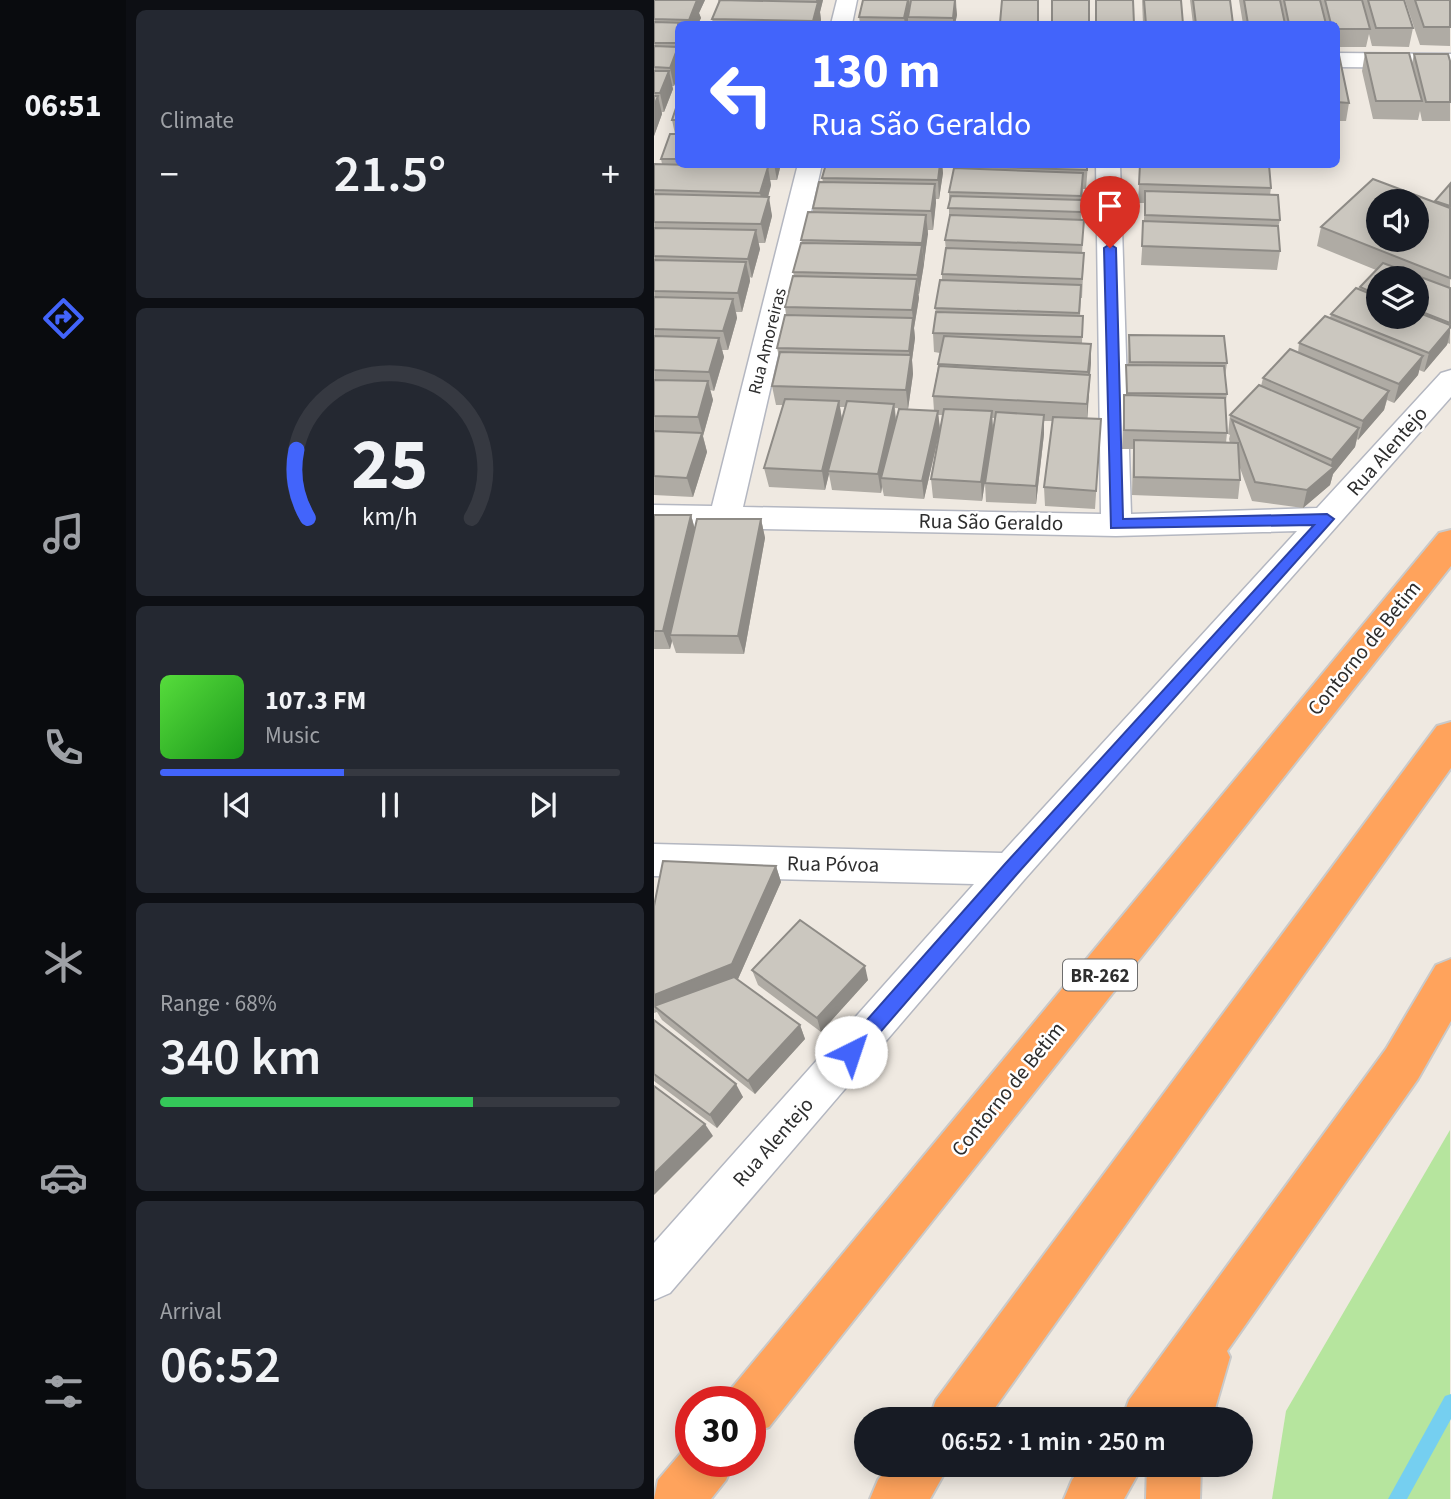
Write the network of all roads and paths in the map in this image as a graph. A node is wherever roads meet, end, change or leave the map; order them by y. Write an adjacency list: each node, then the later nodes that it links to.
1 (847, 0): 2 (street)
2 (843, 21)
3 (1340, 60): 4 (street)
4 (1450, 61)
5 (809, 168): 9 (street, Rua Amoreiras)
6 (1108, 168): 11 (street)
7 (1450, 379): 10 (street, Rua Alentejo)
8 (654, 516): 9 (street, Rua São Geraldo)
9 (725, 517): 11 (street, Rua São Geraldo)
10 (1327, 519): 11 (street, Rua São Geraldo); 15 (street, Rua Alentejo)
11 (1116, 524)
12 (1450, 542): 19 (highway, Contorno de Betim / BR-262)
13 (1450, 737): 20 (highway)
14 (654, 860): 15 (street, Rua Póvoa)
15 (1011, 869): 17 (street, Rua Alentejo)
16 (1450, 979): 18 (highway)
17 (654, 1277)
18 (1211, 1331): 21 (highway); 22 (highway)
19 (766, 1388)
20 (964, 1407)
21 (1157, 1407)
22 (1190, 1407)
23 (694, 1477): 27 (highway)
24 (913, 1477): 28 (highway)
25 (1107, 1477): 29 (highway)
26 (1174, 1477): 30 (highway)
27 (677, 1499)
28 (897, 1499)
29 (1091, 1499)
30 (1173, 1499)

